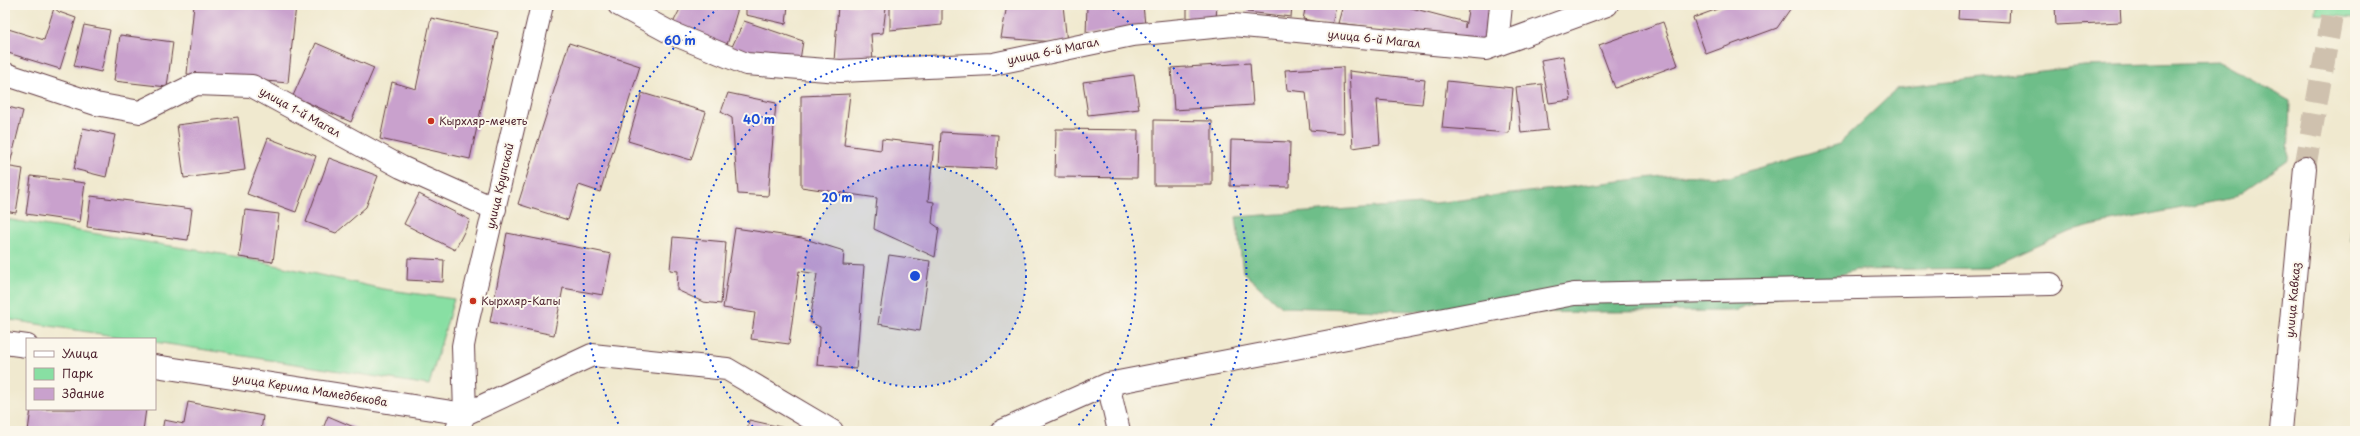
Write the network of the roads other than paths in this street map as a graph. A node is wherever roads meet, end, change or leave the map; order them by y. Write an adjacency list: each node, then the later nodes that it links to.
1 (542, 5): 8 (main road, улица Крупской)
2 (619, 5): 5 (main road, улица 6-й Магал)
3 (1501, 5): 5 (main road)
4 (1607, 5): 5 (main road, улица 6-й Магал)
5 (1497, 45)
6 (5, 74): 8 (main road, улица 1-й Магал)
7 (2305, 168): 18 (main road, улица Кавказ)
8 (495, 209): 14 (main road, улица Крупской)
9 (2051, 284): 13 (main road)
10 (5, 343): 11 (main road)
11 (26, 346)
12 (156, 366): 14 (main road, улица Керима Мамедбекова)
13 (1108, 384): 16 (main road); 17 (main road)
14 (461, 422): 15 (main road)
15 (832, 431)
16 (1002, 431)
17 (1120, 431)
18 (2281, 431)

